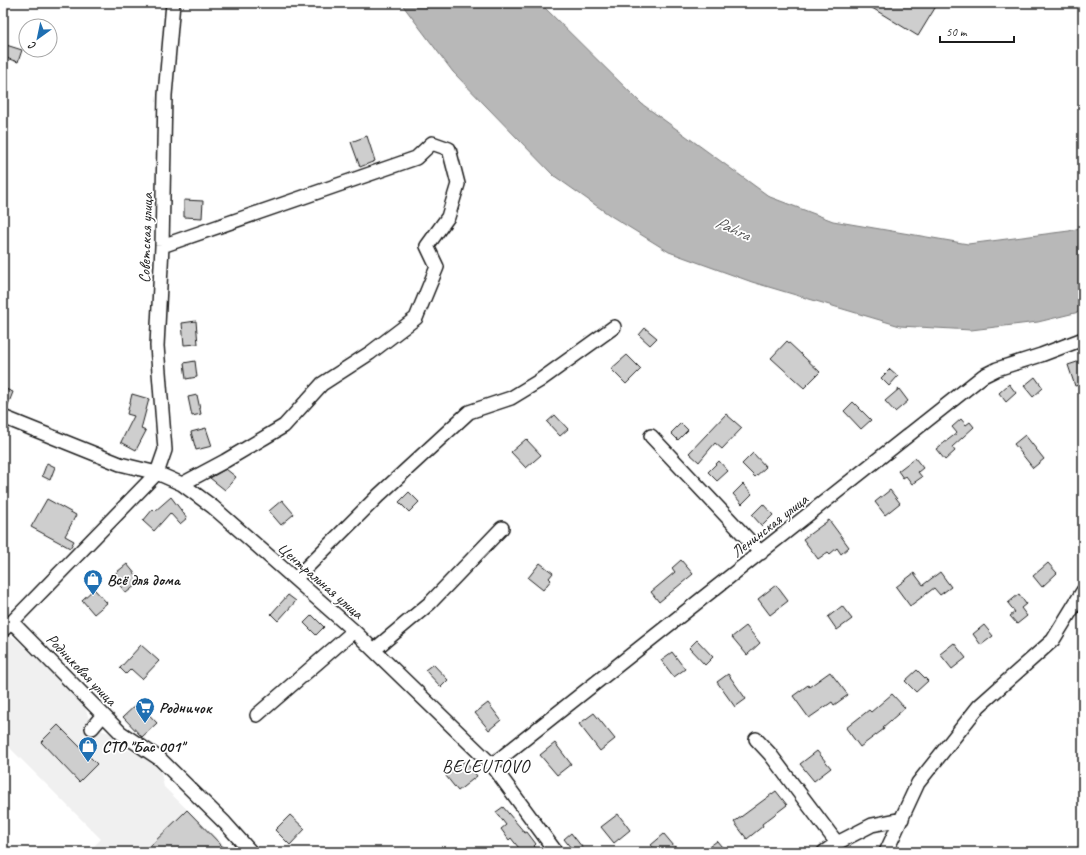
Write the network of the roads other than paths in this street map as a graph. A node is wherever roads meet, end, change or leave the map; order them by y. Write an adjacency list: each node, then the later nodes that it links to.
1 (173, 3): 2 (street, Советская улица)
2 (162, 246): 7 (street, Советская улица); 8 (street)
3 (614, 327): 11 (street)
4 (1083, 339): 10 (street, Ленинская улица)
5 (3, 418): 7 (street, Центральная улица)
6 (651, 436): 10 (street)
7 (156, 473): 8 (street, Центральная улица); 13 (street)
8 (182, 484): 11 (street, Центральная улица)
9 (502, 528): 16 (street)
10 (761, 553): 21 (street, Ленинская улица)
11 (295, 579): 14 (street, Центральная улица)
12 (1083, 591): 22 (street)
13 (7, 626): 15 (street); 18 (street, Родниковая улица)
14 (354, 631): 16 (street, Центральная улица); 17 (street)
15 (16, 639)
16 (374, 650): 21 (street, Центральная улица)
17 (257, 715)
18 (102, 716): 19 (street); 24 (street, Родниковая улица)
19 (92, 728)
20 (756, 739): 23 (street)
21 (492, 765): 25 (street, Центральная улица)
22 (902, 818): 23 (street); 27 (street)
23 (837, 843): 26 (street)
24 (252, 852)
25 (556, 852)
26 (824, 852)
27 (886, 852)

